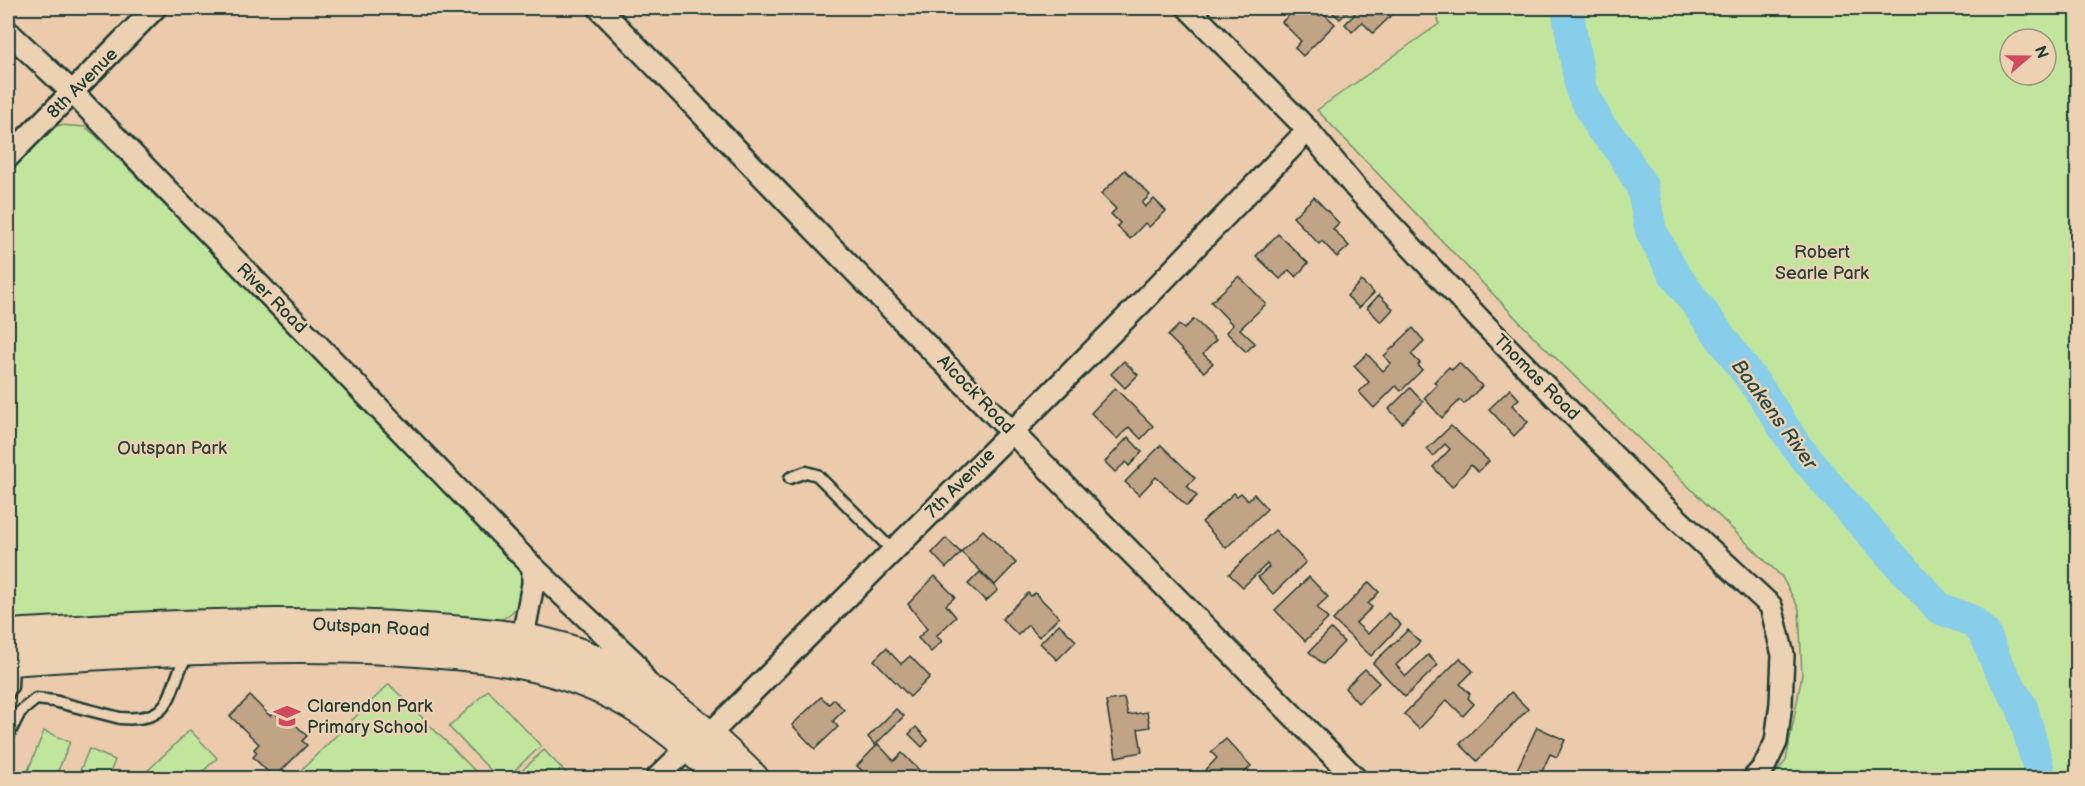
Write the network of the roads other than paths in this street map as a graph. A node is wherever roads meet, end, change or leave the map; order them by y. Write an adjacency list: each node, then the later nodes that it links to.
1 (155, 8): 5 (street, 8th Avenue)
2 (599, 8): 10 (street, Alcock Road)
3 (1188, 8): 8 (street, Thomas Road)
4 (8, 32): 5 (street, River Road)
5 (73, 93): 6 (street, 8th Avenue); 7 (street, River Road)
6 (48, 117): 7 (street); 9 (street, 8th Avenue)
7 (105, 127): 13 (street, River Road)
8 (1308, 130): 10 (street, 7th Avenue); 25 (street, Thomas Road)
9 (8, 157)
10 (1013, 432): 12 (street, 7th Avenue); 24 (street, Alcock Road)
11 (790, 478): 12 (lane)
12 (893, 551): 20 (street, 7th Avenue)
13 (533, 567): 15 (street); 17 (street, River Road)
14 (192, 649): 15 (main road, Outspan Road); 16 (main road, Outspan Road); 19 (lane)
15 (520, 650): 16 (main road, Outspan Road); 17 (main road, Outspan Road); 20 (main road, Outspan Road)
16 (9, 652): 18 (lane)
17 (649, 688): 20 (main road, Outspan Road)
18 (8, 694)
19 (8, 736)
20 (699, 741): 21 (street, 7th Avenue); 22 (main road); 23 (main road)
21 (657, 778)
22 (723, 778)
23 (753, 778)
24 (1355, 778)
25 (1754, 778)

